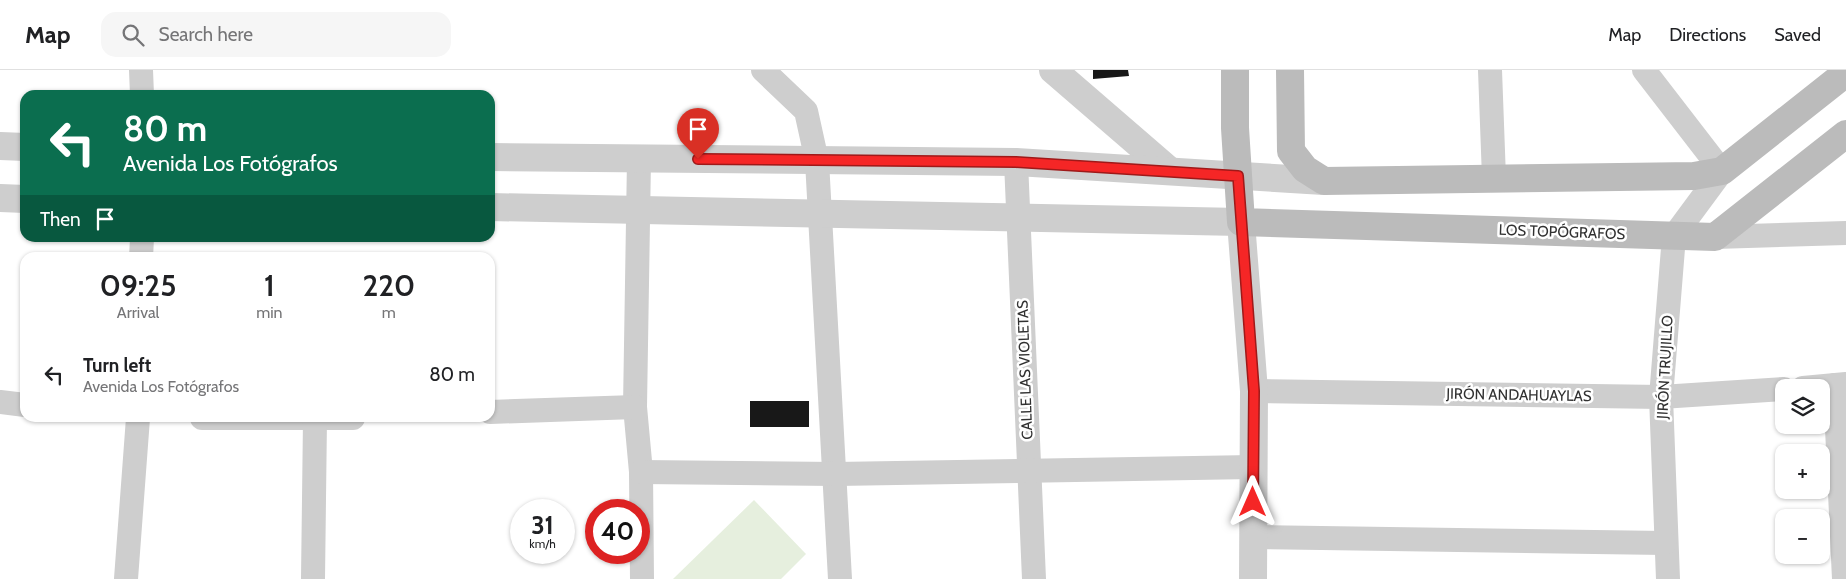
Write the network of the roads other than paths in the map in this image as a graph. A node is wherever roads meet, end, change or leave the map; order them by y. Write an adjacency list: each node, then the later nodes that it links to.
1 (141, 70): 9 (street)
2 (763, 70): 15 (street)
3 (1053, 70): 17 (street)
4 (1235, 70): 19 (main road)
5 (1290, 70): 21 (main road)
6 (1490, 70): 20 (street)
7 (1644, 70): 18 (street)
8 (1846, 73): 18 (main road)
9 (142, 90)
10 (1846, 134): 31 (main road)
11 (0, 146): 12 (street)
12 (20, 147)
13 (495, 157): 14 (street)
14 (639, 158): 15 (street); 25 (street)
15 (817, 161): 16 (street); 26 (street)
16 (1016, 162): 17 (street); 27 (street, CALLE LAS VIOLETAS)
17 (1170, 171): 19 (street)
18 (1722, 171): 20 (main road); 30 (street)
19 (1238, 176): 21 (street); 28 (main road)
20 (1494, 178): 21 (main road)
21 (1324, 181)
22 (0, 198): 23 (street)
23 (20, 199)
24 (495, 207): 25 (street)
25 (638, 210): 26 (street); 38 (street)
26 (820, 213): 27 (street); 45 (street)
27 (1018, 217): 28 (street); 44 (street, CALLE LAS VIOLETAS)
28 (1241, 222): 30 (main road, LOS TOPÓGRAFOS); 34 (street)
29 (1846, 234): 31 (street)
30 (1674, 236): 31 (main road, LOS TOPÓGRAFOS); 35 (street, JIRÓN TRUJILLO)
31 (1715, 238)
32 (1841, 385): 55 (street)
33 (1775, 390): 35 (street, JIRÓN ANDAHUAYLAS)
34 (1254, 391): 35 (street, JIRÓN ANDAHUAYLAS); 42 (street)
35 (1661, 398): 47 (street, JIRÓN TRUJILLO)
36 (0, 402): 37 (street)
37 (20, 404)
38 (635, 407): 39 (street); 43 (street)
39 (495, 412)
40 (138, 422): 48 (street)
41 (315, 422): 49 (street)
42 (1253, 467): 44 (street); 46 (street)
43 (641, 472): 45 (street); 50 (street)
44 (1029, 472): 45 (street); 52 (street, CALLE LAS VIOLETAS)
45 (836, 474): 51 (street)
46 (1253, 537): 47 (street); 53 (street)
47 (1665, 543): 54 (street, JIRÓN TRUJILLO)
48 (126, 579)
49 (313, 579)
50 (642, 579)
51 (840, 579)
52 (1034, 579)
53 (1253, 579)
54 (1668, 579)
55 (1844, 579)

